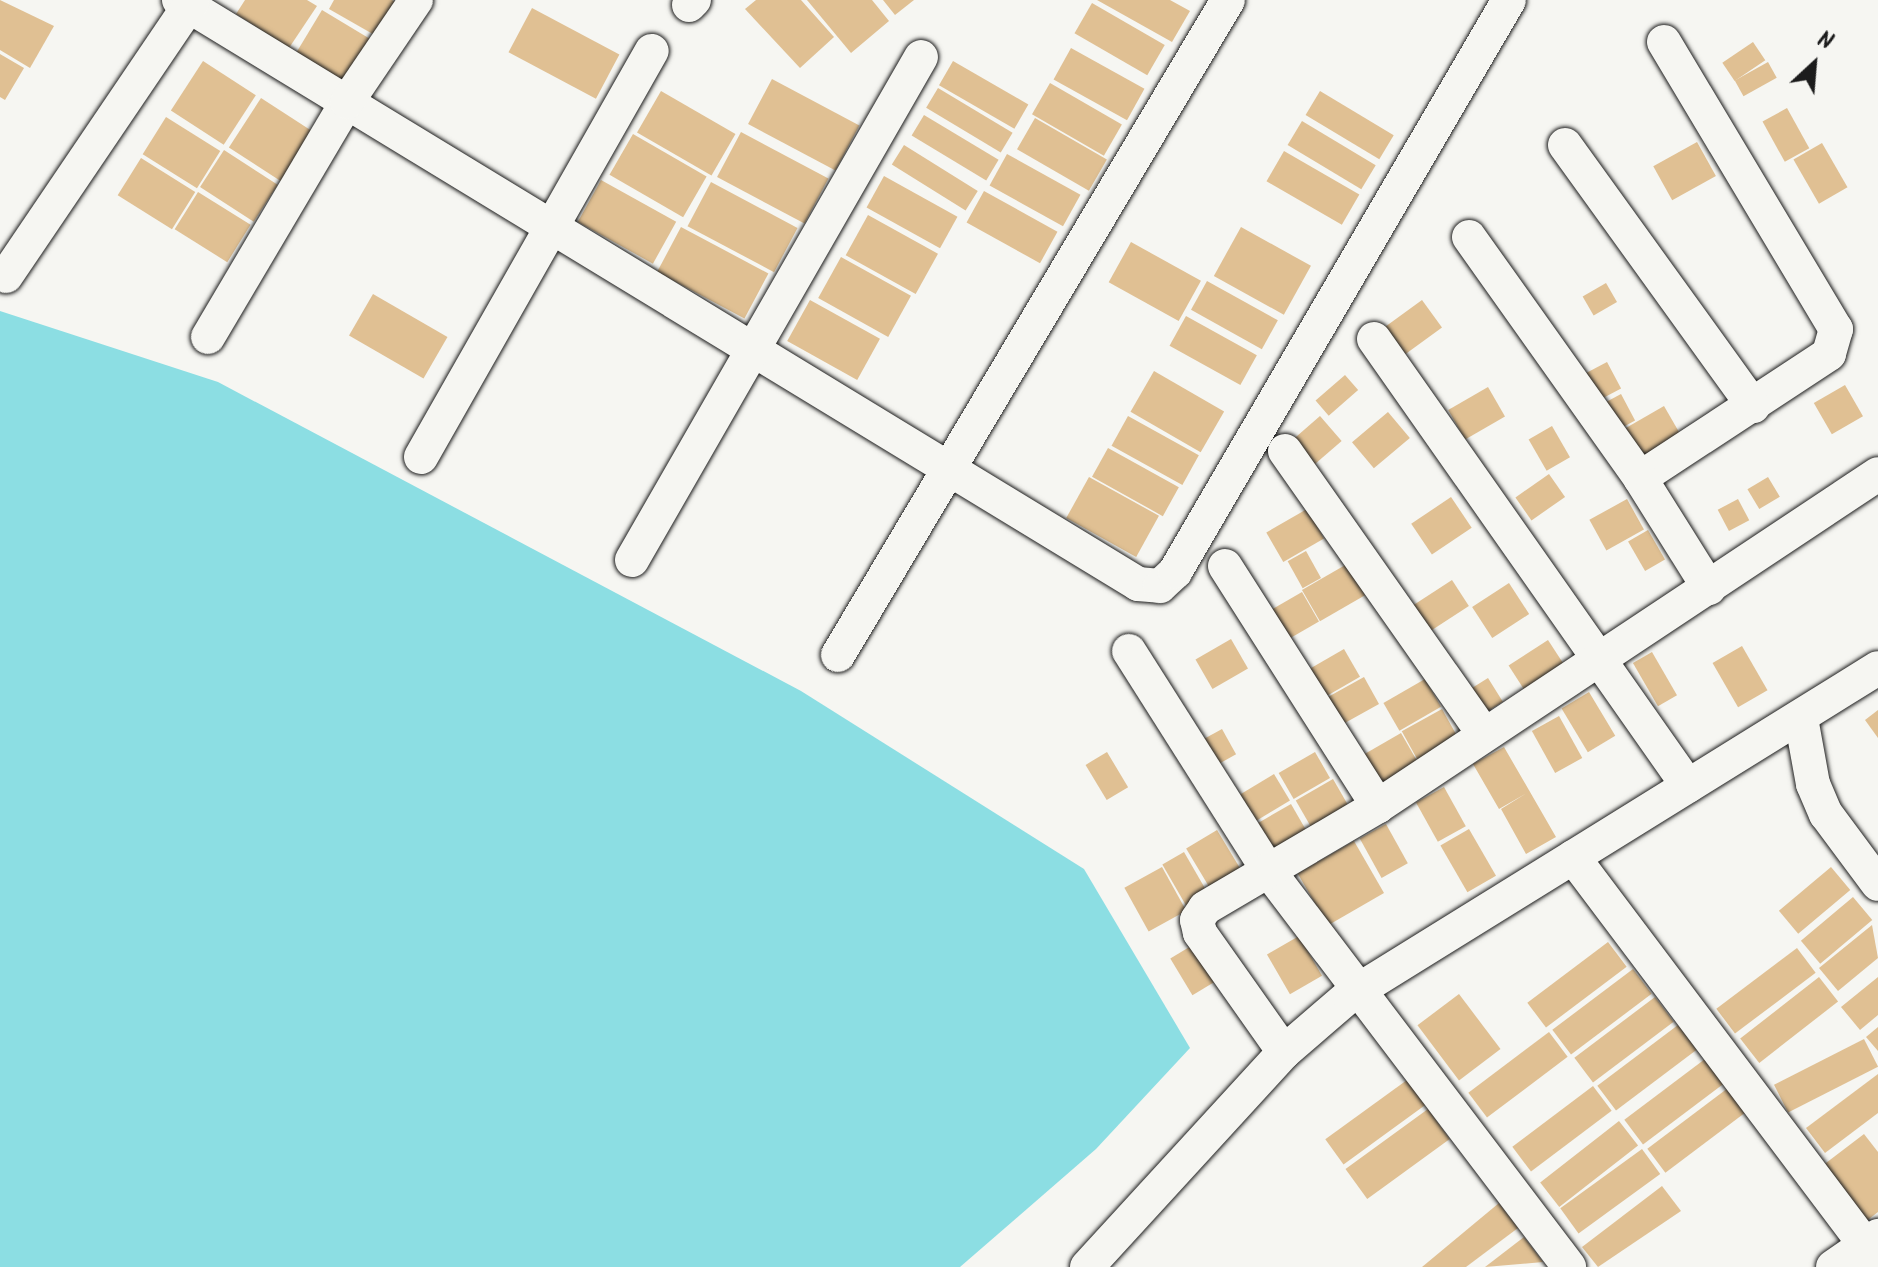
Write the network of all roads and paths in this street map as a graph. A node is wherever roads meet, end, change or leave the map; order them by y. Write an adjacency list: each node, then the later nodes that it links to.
1 (416, 0): 8 (street)
2 (1228, 0): 19 (street)
3 (1509, 0): 19 (street)
4 (187, 2): 8 (street); 12 (street)
5 (1664, 42): 16 (street)
6 (652, 51): 10 (street)
7 (921, 57): 15 (street)
8 (347, 102): 10 (street); 13 (street)
9 (1565, 145): 16 (street)
10 (550, 226): 15 (street); 18 (street)
11 (1469, 237): 21 (street)
12 (6, 276)
13 (208, 337)
14 (1374, 339): 26 (street)
15 (750, 347): 19 (street); 22 (street)
16 (1753, 406): 21 (street)
17 (1285, 451): 30 (street)
18 (421, 457)
19 (952, 470): 27 (street)
20 (1878, 474): 24 (street)
21 (1640, 478): 24 (street)
22 (632, 560)
23 (1225, 566): 32 (street)
24 (1709, 588): 26 (street)
25 (1129, 651): 34 (street)
26 (1600, 653): 30 (street); 31 (street)
27 (838, 655)
28 (1878, 668): 29 (street)
29 (1801, 718): 31 (street); 35 (street)
30 (1484, 734): 32 (street)
31 (1688, 786): 33 (street)
32 (1378, 806): 34 (street)
33 (1573, 857): 36 (street); 38 (street)
34 (1268, 870): 36 (street); 37 (street)
35 (1878, 884)
36 (1357, 990): 37 (street); 40 (street)
37 (1284, 1052): 39 (street)
38 (1874, 1248): 41 (street)
39 (1087, 1267)
40 (1569, 1267)
41 (1833, 1267)

